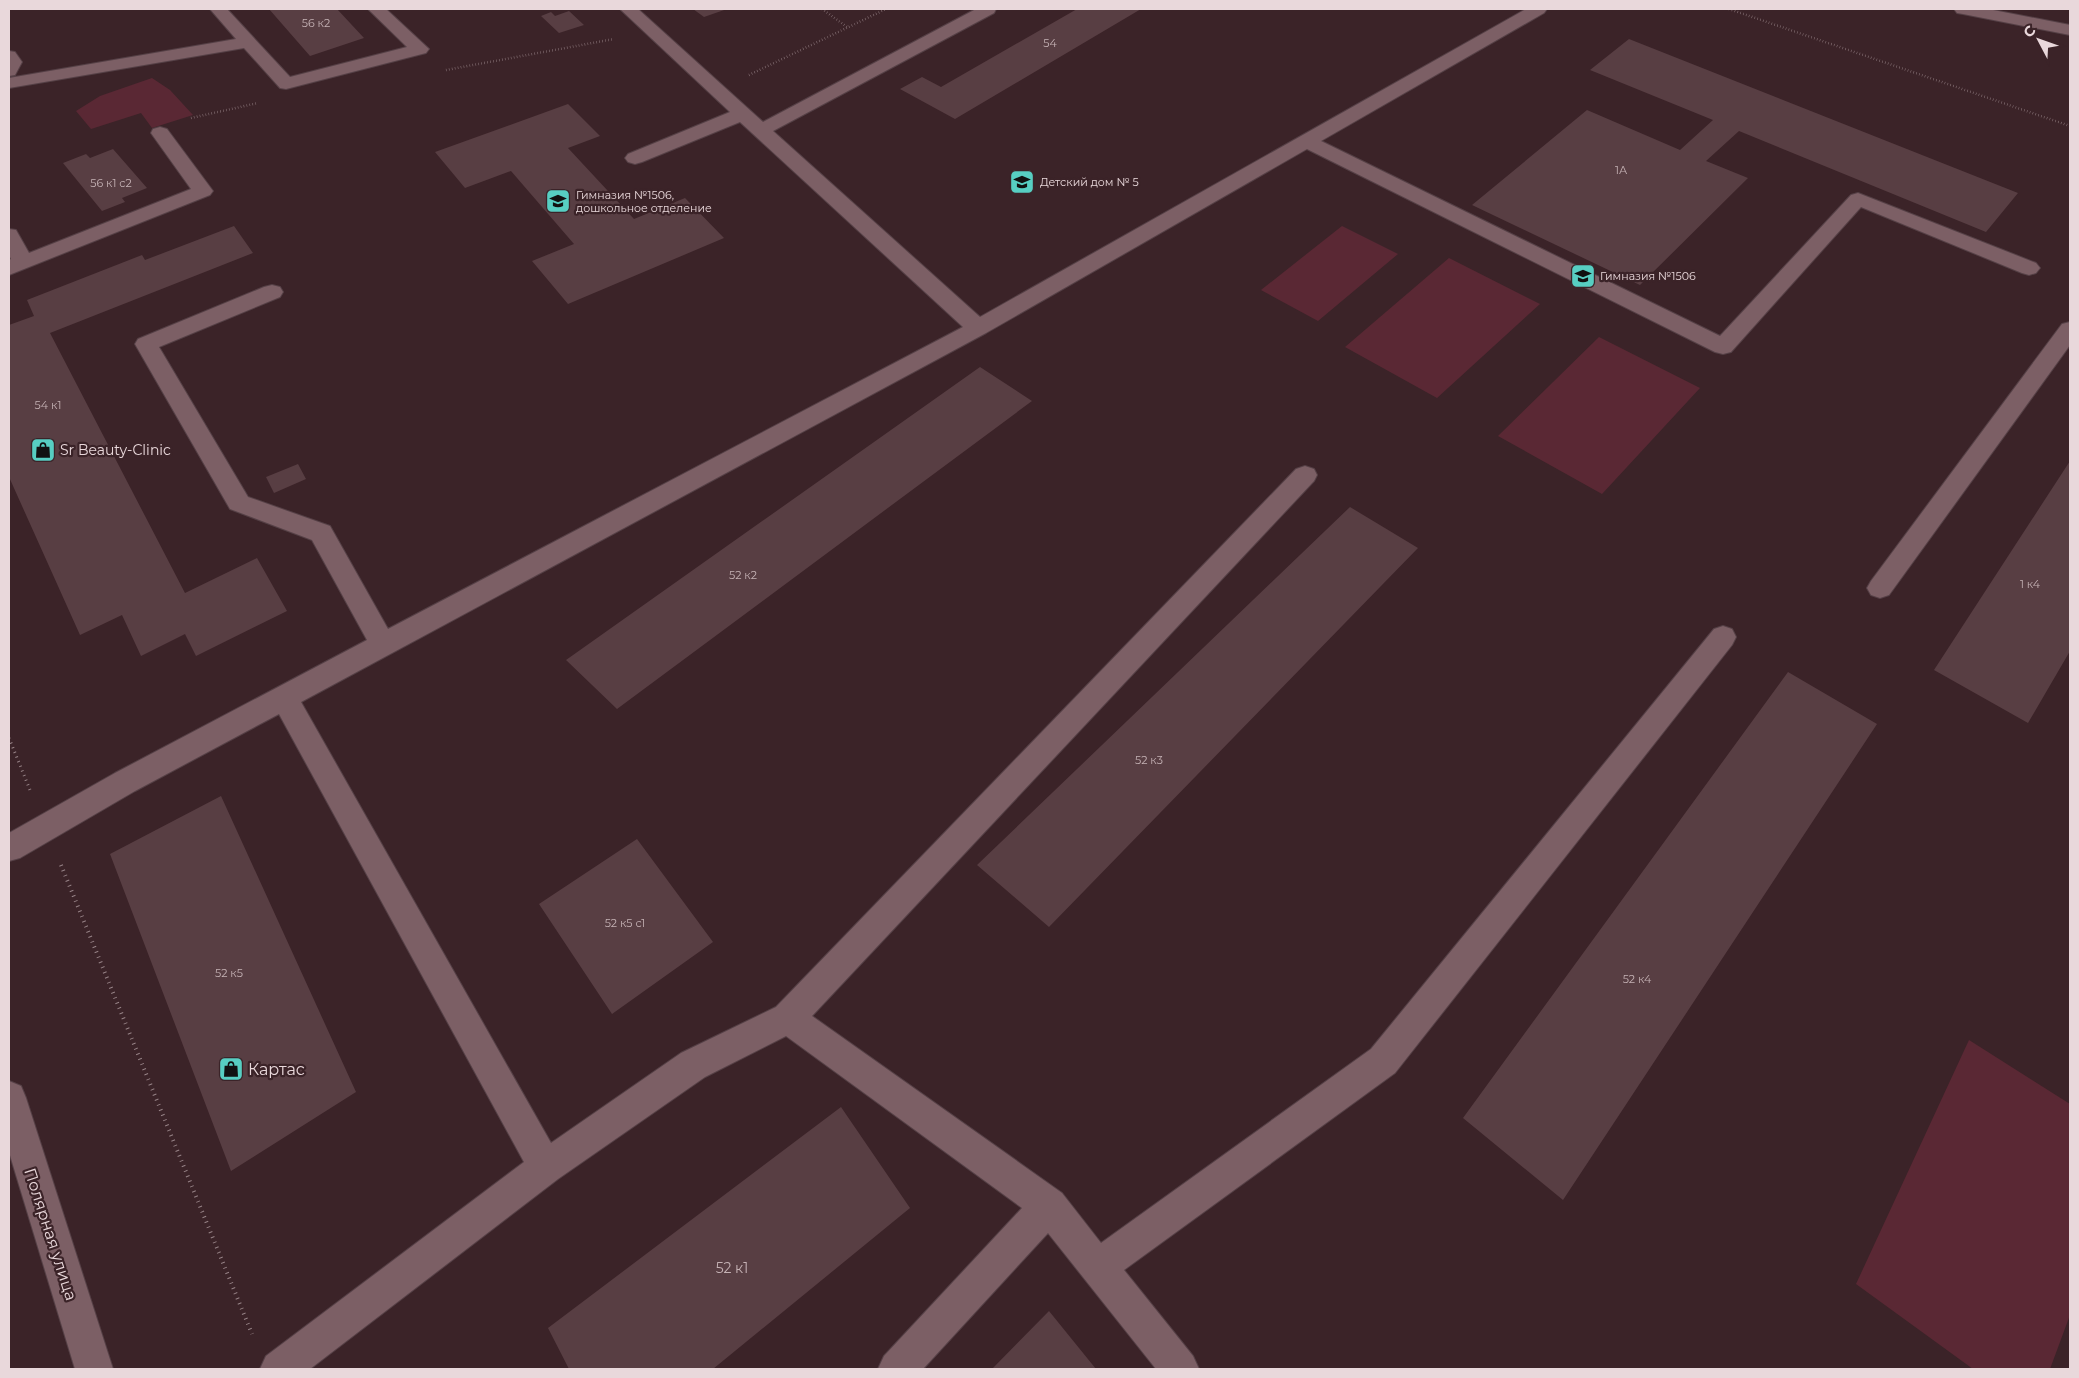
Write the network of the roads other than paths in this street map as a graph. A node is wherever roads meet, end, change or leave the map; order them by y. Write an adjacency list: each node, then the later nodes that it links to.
1 (218, 9): 8 (street)
2 (376, 9): 8 (street)
3 (628, 9): 12 (street)
4 (988, 9): 13 (street)
5 (1538, 9): 15 (street)
6 (1963, 9): 7 (street)
7 (2070, 30)
8 (248, 42): 11 (street)
9 (9, 56): 10 (street)
10 (9, 71)
11 (9, 83)
12 (743, 114): 13 (street); 16 (street)
13 (761, 130): 21 (street)
14 (160, 133): 18 (street)
15 (1306, 141): 19 (street); 21 (street)
16 (635, 158)
17 (9, 235): 18 (street)
18 (16, 265)
19 (2029, 268)
20 (272, 292): 26 (street)
21 (978, 328): 26 (street)
22 (2070, 329): 24 (street)
23 (1305, 475): 29 (street)
24 (1880, 588)
25 (1723, 637): 33 (street)
26 (383, 644): 27 (street)
27 (284, 697): 28 (street); 31 (street)
28 (9, 848)
29 (788, 1018): 31 (street); 32 (street)
30 (9, 1098): 34 (street, Полярная улица)
31 (546, 1167): 35 (street)
32 (1049, 1206): 33 (street); 36 (street)
33 (1098, 1266): 37 (street)
34 (94, 1369)
35 (279, 1369)
36 (897, 1369)
37 (1180, 1369)

